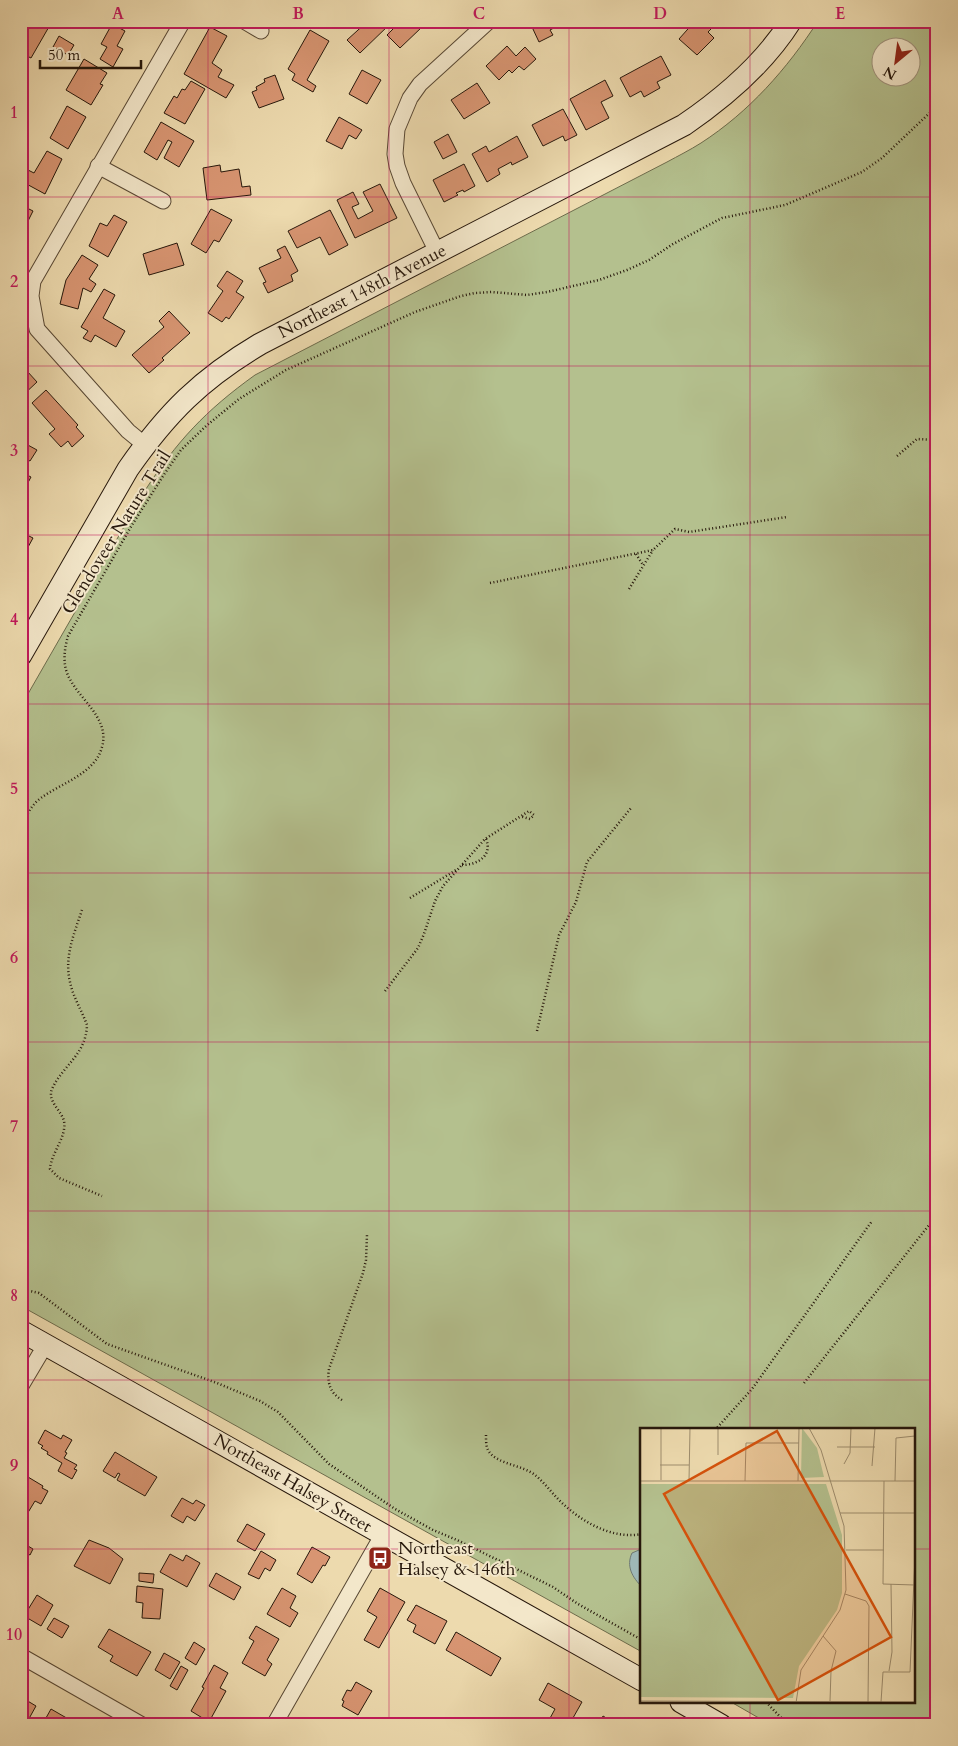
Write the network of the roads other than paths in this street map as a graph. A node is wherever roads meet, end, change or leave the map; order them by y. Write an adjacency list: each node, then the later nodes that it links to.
1 (183, 21): 6 (street)
2 (244, 21): 5 (street)
3 (489, 21): 8 (street)
4 (791, 21): 8 (main road, Northeast 148th Avenue)
5 (261, 31)
6 (98, 166): 7 (street); 9 (street)
7 (163, 200)
8 (437, 252): 9 (main road, Northeast 148th Avenue)
9 (145, 445): 10 (main road, Northeast 148th Avenue)
10 (21, 655)
11 (21, 1331): 12 (main road, Northeast Halsey Street)
12 (46, 1344): 13 (street); 14 (main road, Northeast Halsey Street)
13 (21, 1386)
14 (383, 1534): 16 (main road, Northeast Halsey Street); 19 (street)
15 (21, 1656): 18 (street)
16 (640, 1679)
17 (684, 1704): 20 (main road)
18 (142, 1725)
19 (274, 1725)
20 (721, 1725)

